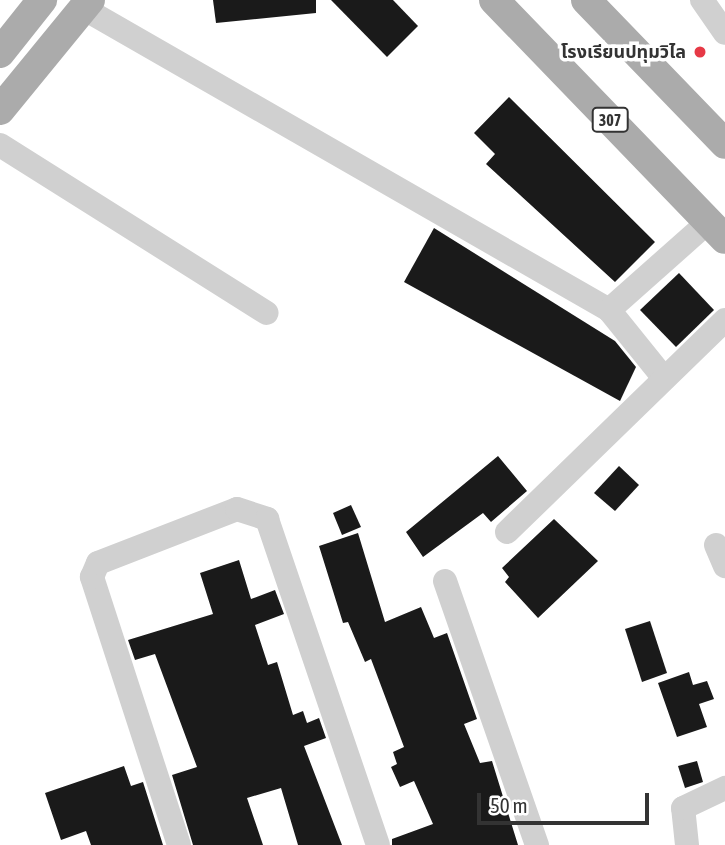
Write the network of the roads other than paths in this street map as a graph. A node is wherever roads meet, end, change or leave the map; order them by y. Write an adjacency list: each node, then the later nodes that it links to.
1 (494, 0): 11 (main road, 307)
2 (586, 0): 9 (main road)
3 (702, 0): 6 (street)
4 (37, 2): 7 (main road)
5 (87, 4): 8 (main road); 12 (street)
6 (725, 33)
7 (0, 53)
8 (0, 110)
9 (725, 144)
10 (0, 145): 13 (street)
11 (716, 231): 12 (street)
12 (609, 310): 15 (street)
13 (267, 313)
14 (725, 320): 15 (street)
15 (663, 377): 16 (street)
16 (507, 532)
17 (445, 581): 21 (street)
18 (725, 788): 22 (street)
19 (180, 845): 20 (street)
20 (378, 845)
21 (537, 845)
22 (687, 845)

